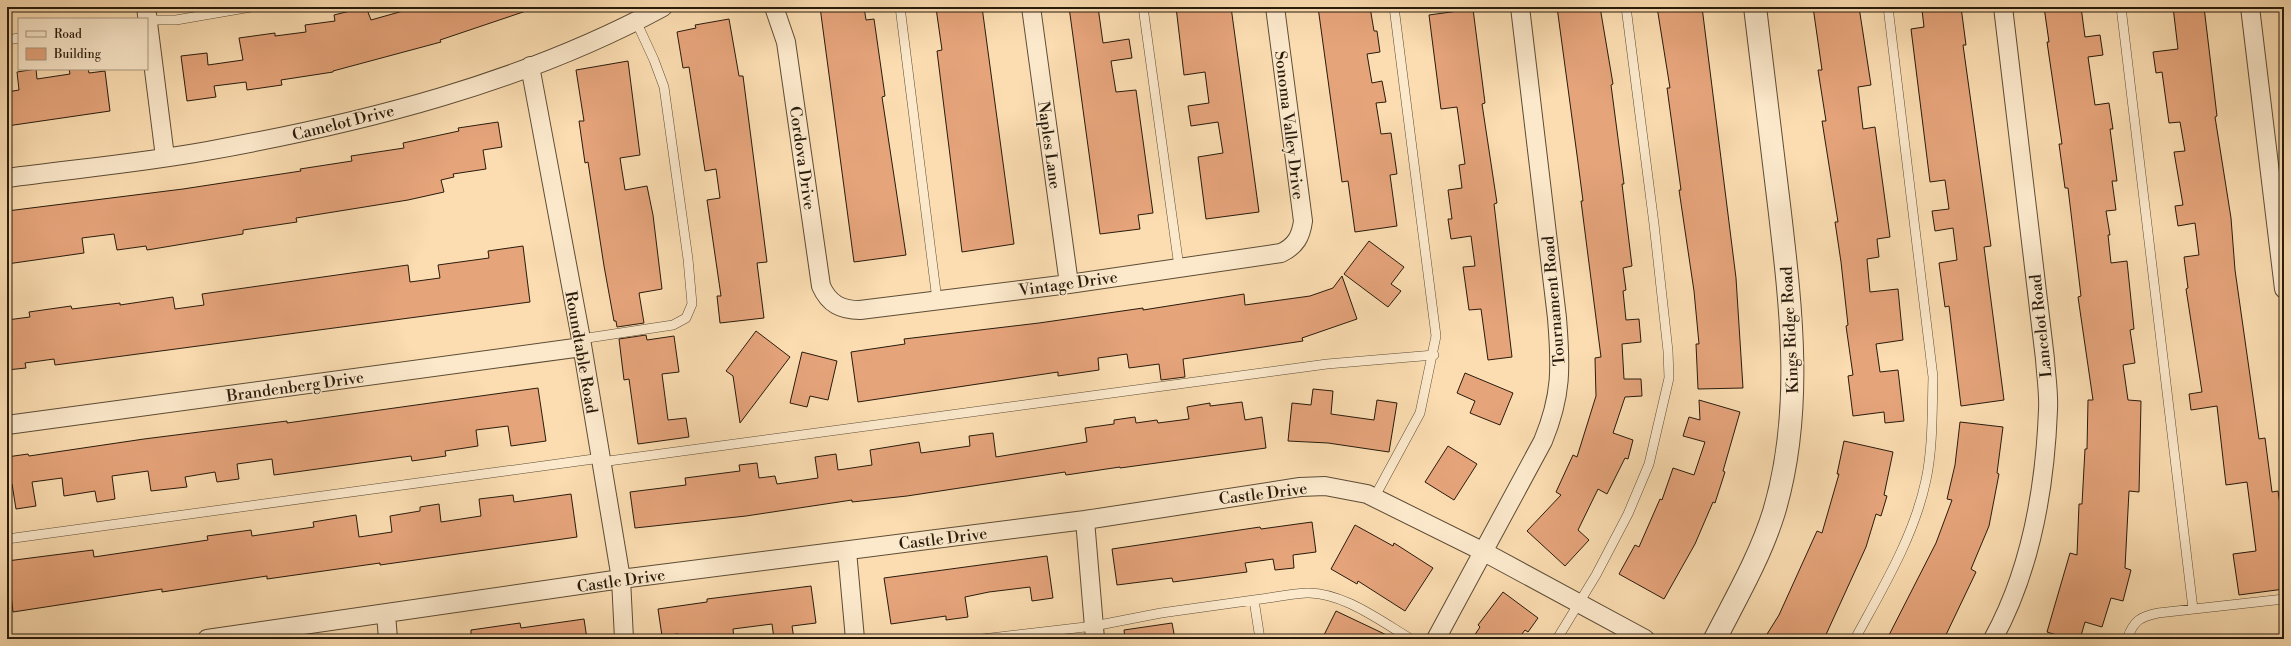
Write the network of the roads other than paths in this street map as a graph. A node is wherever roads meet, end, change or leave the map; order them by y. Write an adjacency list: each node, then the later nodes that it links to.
1 (146, 7): 17 (street)
2 (251, 7): 18 (lane)
3 (663, 7): 19 (street, Camelot Drive)
4 (774, 7): 31 (street, Cordova Drive)
5 (900, 7): 30 (lane)
6 (1031, 7): 28 (street, Naples Lane)
7 (1143, 7): 27 (lane)
8 (1275, 7): 26 (street, Sonoma Valley Drive)
9 (1394, 7): 33 (lane)
10 (1520, 7): 40 (street, Tournament Road)
11 (1626, 7): 44 (lane)
12 (1755, 7): 58 (street, Kings Ridge Road)
13 (1888, 7): 59 (lane)
14 (2003, 7): 60 (street, Lancelot Road)
15 (2122, 7): 45 (lane)
16 (2250, 7): 29 (street)
17 (147, 18)
18 (148, 20)
19 (636, 21): 23 (street, Camelot Drive); 32 (lane)
20 (148, 28): 24 (street)
21 (18, 38): 22 (lane)
22 (7, 40)
23 (530, 66): 24 (street, Camelot Drive); 32 (street, Roundtable Road)
24 (165, 157): 25 (street, Camelot Drive)
25 (7, 178)
26 (1296, 241): 27 (street, Vintage Drive)
27 (1179, 267): 28 (street, Vintage Drive)
28 (1069, 284): 30 (street, Vintage Drive)
29 (2284, 289)
30 (937, 300): 31 (street, Vintage Drive)
31 (836, 305)
32 (581, 343): 34 (street, Brandenberg Drive); 35 (street, Roundtable Road)
33 (1434, 355): 35 (lane); 36 (lane)
34 (7, 425)
35 (601, 460): 38 (lane); 41 (street, Roundtable Road)
36 (1374, 498): 37 (street, Castle Drive); 40 (street, Castle Drive)
37 (1085, 520): 39 (street, Castle Drive); 47 (street)
38 (7, 539)
39 (847, 551): 41 (street, Castle Drive); 51 (street)
40 (1484, 552): 44 (street, Castle Drive); 55 (street, Tournament Road)
41 (621, 579): 46 (street, Castle Drive); 50 (street, Roundtable Road)
42 (2284, 599): 45 (lane)
43 (1254, 600): 47 (lane); 53 (lane); 54 (lane)
44 (1578, 603): 56 (lane); 57 (street, Castle Drive)
45 (2194, 609): 61 (lane)
46 (386, 614): 48 (street, Castle Drive); 49 (street)
47 (1094, 632): 52 (lane)
48 (207, 639)
49 (388, 639)
50 (624, 639)
51 (855, 639)
52 (982, 639)
53 (1260, 639)
54 (1412, 639)
55 (1436, 639)
56 (1556, 639)
57 (1645, 639)
58 (1714, 639)
59 (1855, 639)
60 (1993, 639)
61 (2127, 639)

